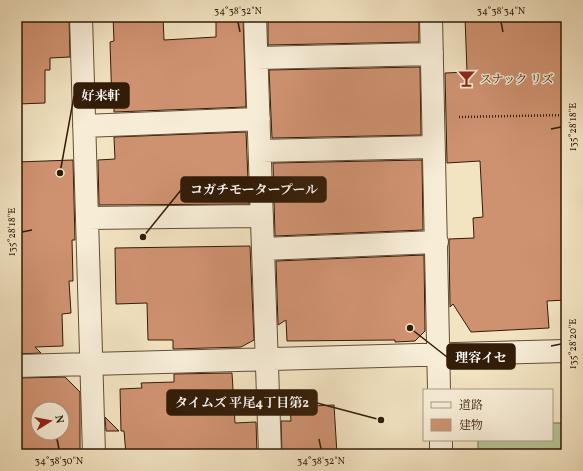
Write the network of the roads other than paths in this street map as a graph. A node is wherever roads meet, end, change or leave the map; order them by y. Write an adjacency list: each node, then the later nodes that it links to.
1 (81, 17): 7 (street)
2 (255, 17): 5 (street)
3 (431, 17): 4 (street)
4 (432, 54): 5 (street); 8 (street)
5 (257, 58): 6 (street)
6 (259, 119): 7 (street); 9 (street)
7 (84, 126): 11 (street)
8 (433, 147): 9 (street); 12 (street)
9 (260, 151): 10 (street)
10 (262, 216): 11 (street); 13 (street)
11 (88, 218): 17 (street)
12 (437, 242): 13 (street); 15 (street)
13 (263, 249): 16 (street)
14 (566, 351): 15 (street)
15 (438, 355): 16 (street); 19 (street)
16 (266, 360): 17 (street); 22 (street)
17 (90, 364): 18 (street); 21 (street)
18 (17, 366)
19 (439, 389)
20 (441, 441): 23 (street)
21 (94, 454)
22 (270, 454)
23 (441, 454)

